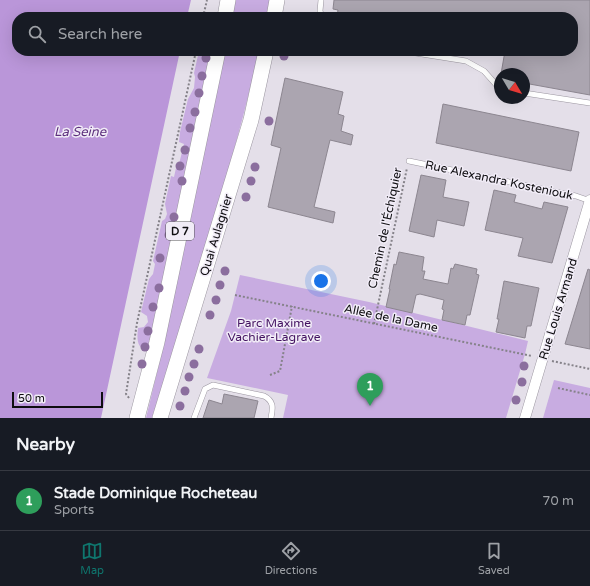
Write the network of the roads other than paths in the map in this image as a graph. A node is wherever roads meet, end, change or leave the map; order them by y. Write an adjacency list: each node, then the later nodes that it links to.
1 (228, 0): 4 (main road)
2 (277, 0): 5 (main road)
3 (321, 0): 6 (lane)
4 (226, 12)
5 (275, 12)
6 (320, 12)
7 (217, 56): 15 (main road, D 7)
8 (265, 56): 16 (main road, Quai Aulagnier)
9 (434, 56): 10 (lane)
10 (494, 82)
11 (530, 94): 12 (lane)
12 (590, 103)
13 (409, 161): 14 (lane, Rue Alexandra Kosteniouk)
14 (590, 201): 19 (street, Rue Louis Armand)
15 (138, 414)
16 (160, 418)
17 (194, 418): 18 (lane)
18 (271, 418)
19 (525, 418)

